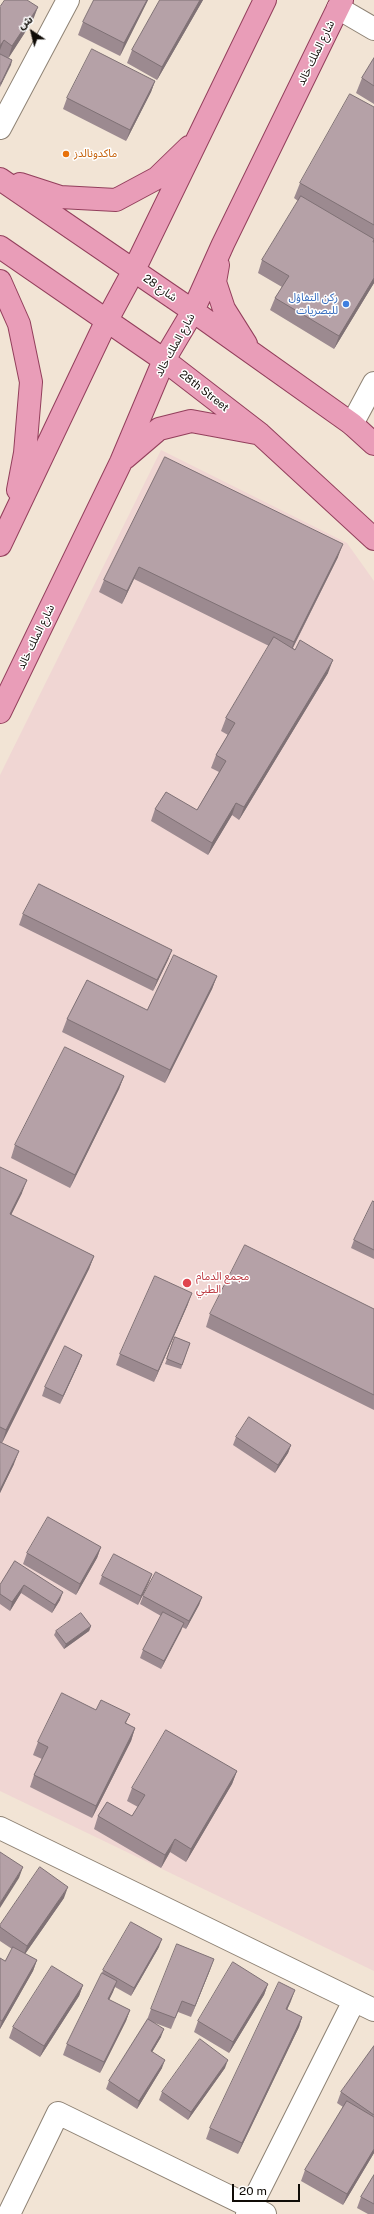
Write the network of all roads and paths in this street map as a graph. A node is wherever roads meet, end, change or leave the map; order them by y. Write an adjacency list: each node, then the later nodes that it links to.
1 (68, 0): 5 (street)
2 (265, 0): 6 (main road)
3 (340, 4): 4 (street); 8 (main road, شارع الملك خالد)
4 (374, 28)
5 (0, 128)
6 (201, 134): 7 (main road); 10 (main road)
7 (0, 178): 10 (main road, شارع 28)
8 (223, 244): 12 (main road, شارع الملك خالد); 14 (main road)
9 (0, 247): 13 (main road, 28th Street)
10 (134, 270): 12 (main road, شارع 28); 13 (main road)
11 (0, 281): 21 (main road)
12 (193, 311): 14 (main road, شارع 28); 15 (main road, شارع الملك خالد)
13 (107, 320): 15 (main road, 28th Street); 21 (main road)
14 (255, 356): 17 (main road, شارع 28)
15 (164, 360): 18 (main road, 28th Street); 20 (main road, شارع الملك خالد)
16 (374, 383): 17 (street)
17 (352, 424): 19 (main road, شارع 28)
18 (260, 434): 20 (main road); 22 (main road, 28th Street)
19 (374, 444)
20 (121, 462): 24 (main road, شارع الملك خالد)
21 (12, 520): 23 (main road)
22 (374, 539)
23 (0, 545)
24 (0, 712)
25 (0, 1828): 26 (street)
26 (354, 2001): 27 (street); 28 (street)
27 (374, 2010)
28 (254, 2212): 29 (street)
29 (9, 2214)

